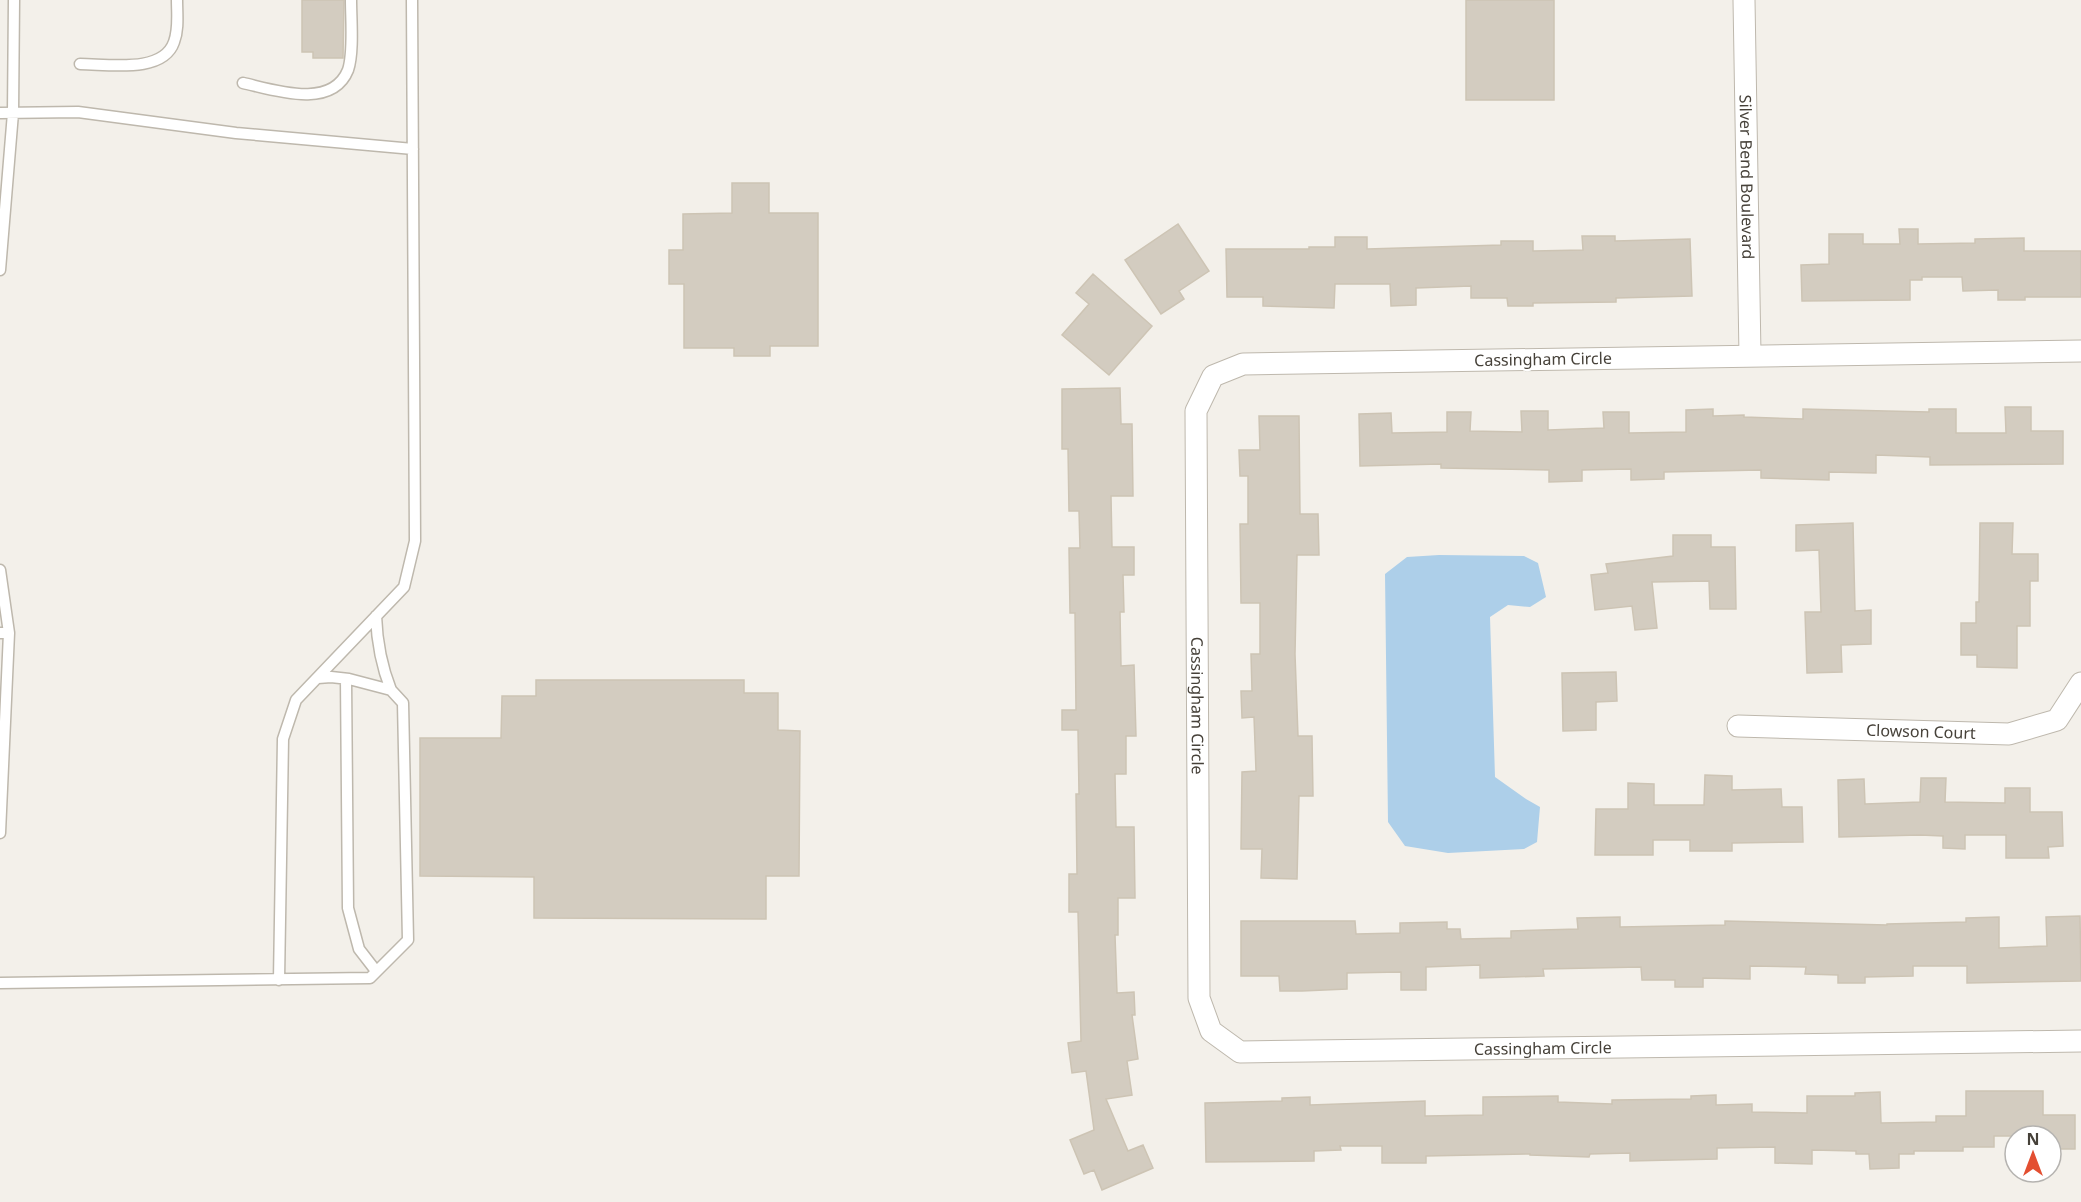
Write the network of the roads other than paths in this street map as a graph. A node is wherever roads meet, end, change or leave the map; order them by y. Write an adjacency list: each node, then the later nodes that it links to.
1 (14, 0): 9 (lane)
2 (177, 0): 6 (lane)
3 (351, 0): 7 (lane)
4 (412, 0): 10 (lane)
5 (1744, 0): 13 (street, Silver Bend Boulevard)
6 (80, 64)
7 (243, 83)
8 (0, 112): 9 (lane)
9 (13, 113): 10 (lane); 11 (lane)
10 (413, 149): 15 (lane)
11 (0, 270)
12 (2081, 351): 13 (street, Cassingham Circle)
13 (1750, 355): 26 (street, Cassingham Circle)
14 (0, 570): 16 (lane)
15 (376, 616): 17 (lane); 20 (lane)
16 (5, 633): 22 (lane)
17 (318, 678): 18 (lane); 24 (lane)
18 (346, 679): 20 (lane); 23 (lane)
19 (2081, 683): 21 (street, Clowson Court)
20 (391, 690): 23 (lane)
21 (1738, 726)
22 (0, 833)
23 (376, 971): 24 (lane)
24 (279, 980): 25 (lane)
25 (0, 983)
26 (2081, 1041)

